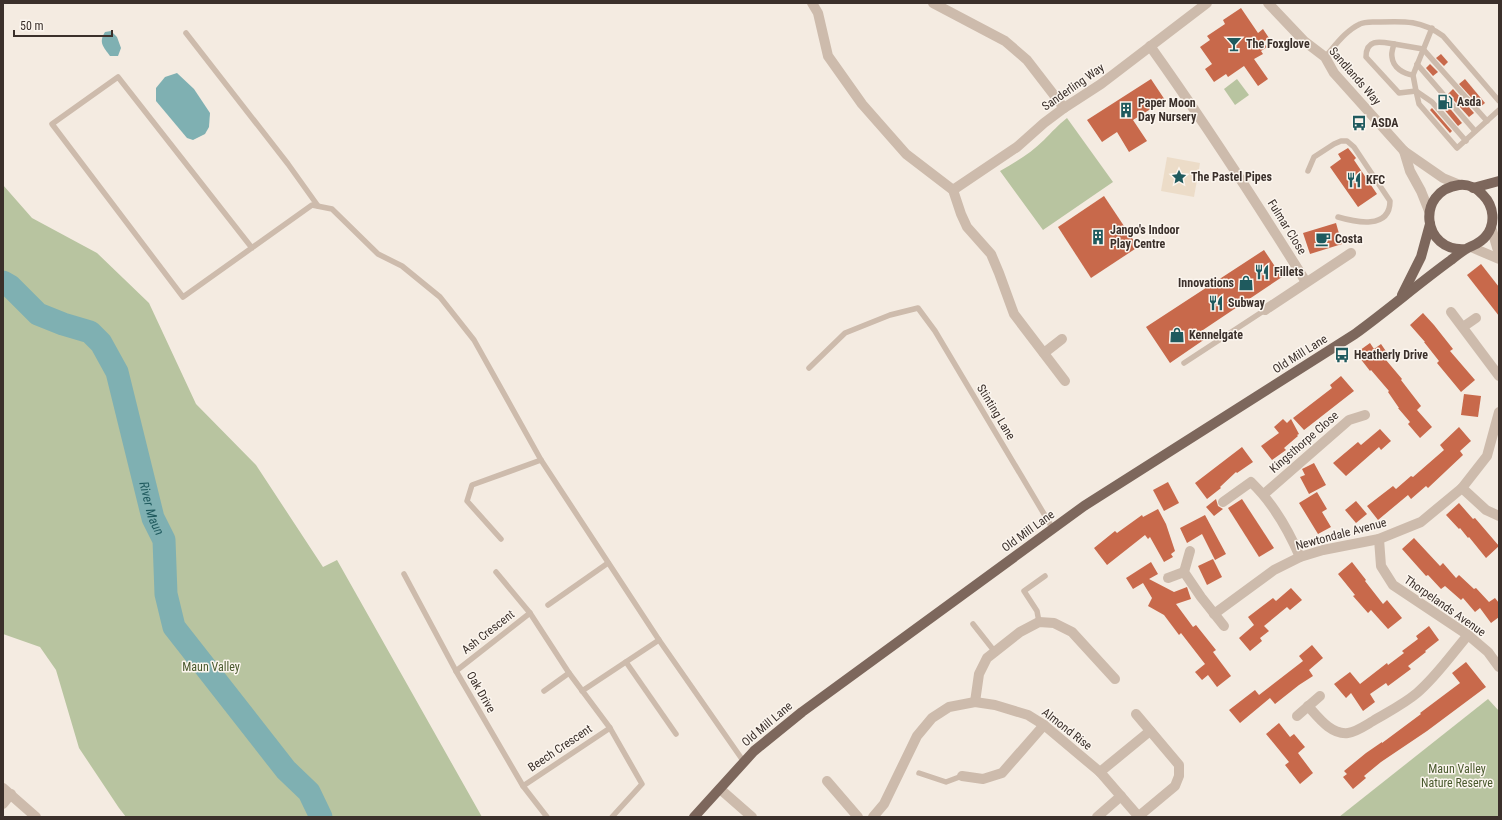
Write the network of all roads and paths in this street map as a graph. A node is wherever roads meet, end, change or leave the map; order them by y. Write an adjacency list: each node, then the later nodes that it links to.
1 (812, 3): 25 (street)
2 (933, 3): 15 (street)
3 (1207, 3): 8 (street, Sanderling Way)
4 (1268, 3): 10 (street, Sandlands Way)
5 (1432, 28): 9 (lane); 10 (lane); 14 (lane)
6 (186, 32): 26 (lane)
7 (1394, 44): 9 (lane); 12 (lane); 13 (lane)
8 (1150, 46): 15 (street, Sanderling Way); 37 (street, Fulmar Close)
9 (1423, 49): 11 (lane); 17 (lane)
10 (1325, 58): 20 (street, Sandlands Way)
11 (1417, 64): 12 (lane); 18 (lane)
12 (1413, 75): 13 (lane)
13 (1416, 91): 19 (lane); 19 (lane)
14 (1499, 101)
15 (1064, 108): 25 (street, Sanderling Way)
16 (1499, 110): 17 (lane)
17 (1487, 121): 18 (lane)
18 (1475, 131): 19 (lane)
19 (1466, 140)
20 (1404, 151): 23 (street); 27 (street)
21 (1308, 171): 29 (lane)
22 (1499, 181): 24 (main road)
23 (1460, 185): 24 (main road); 27 (main road, Old Mill Lane)
24 (1473, 188): 31 (main road)
25 (953, 190): 44 (street)
26 (318, 206): 32 (lane); 51 (lane)
27 (1430, 211): 30 (main road, Old Mill Lane)
28 (1499, 213): 31 (main road, Old Mill Lane)
29 (1338, 217)
30 (1430, 224): 33 (main road, Old Mill Lane); 38 (main road, Old Mill Lane)
31 (1492, 225): 33 (main road, Old Mill Lane); 35 (street)
32 (252, 248): 32 (lane)
33 (1469, 248): 36 (street); 38 (main road, Old Mill Lane)
34 (1352, 253): 37 (street)
35 (1499, 254)
36 (1499, 259)
37 (1306, 282): 39 (street)
38 (1402, 297): 56 (main road, Old Mill Lane)
39 (1264, 310): 45 (lane)
40 (1452, 312): 42 (street)
41 (1476, 318): 42 (street)
42 (1463, 327): 47 (street)
43 (1062, 339): 44 (street)
44 (1044, 353): 48 (street)
45 (1184, 363)
46 (809, 368): 56 (lane, Stinting Lane)
47 (1499, 376)
48 (1065, 381)
49 (1499, 412): 52 (street, Newtondale Avenue)
50 (1365, 415): 53 (street, Kingsthorpe Close)
51 (541, 460): 57 (lane); 61 (lane)
52 (1462, 488): 55 (street); 58 (street, Newtondale Avenue)
53 (1264, 494): 54 (street); 60 (street)
54 (1223, 502)
55 (1499, 516)
56 (1053, 529): 92 (main road, Old Mill Lane)
57 (501, 539)
58 (1379, 539): 60 (street, Newtondale Avenue); 73 (street, Thorpelands Avenue)
59 (1190, 551): 63 (street)
60 (1300, 557): 69 (street, Newtondale Avenue)
61 (608, 564): 67 (lane); 74 (lane)
62 (496, 572): 68 (lane, Ash Crescent)
63 (1184, 572): 66 (street); 69 (street)
64 (404, 574): 78 (lane, Oak Drive)
65 (1045, 576): 70 (lane)
66 (1168, 578)
67 (548, 605)
68 (530, 613): 78 (lane, Ash Crescent); 79 (lane)
69 (1214, 614): 72 (street)
70 (1039, 622): 75 (street); 80 (street)
71 (973, 624): 75 (lane)
72 (1224, 626)
73 (1468, 635): 77 (street, Thorpelands Avenue); 85 (street)
74 (658, 640): 76 (lane); 92 (lane)
75 (994, 652): 84 (street)
76 (626, 662): 82 (lane); 91 (lane)
77 (1499, 667)
78 (456, 671): 97 (lane, Oak Drive)
79 (569, 673): 81 (lane); 82 (lane)
80 (1115, 679)
81 (544, 690)
82 (582, 691): 89 (lane)
83 (1320, 696): 85 (street)
84 (976, 702): 88 (street, Almond Rise); 108 (street, Almond Rise)
85 (1308, 706): 87 (street)
86 (1136, 714): 90 (street)
87 (1297, 716)
88 (1044, 725): 93 (street, Almond Rise); 95 (street)
89 (610, 728): 97 (lane, Beech Crescent); 104 (lane)
90 (1150, 731): 93 (street); 110 (street)
91 (676, 734)
92 (744, 762): 98 (main road, Old Mill Lane)
93 (1100, 772): 100 (street, Almond Rise)
94 (919, 774): 95 (lane)
95 (962, 776)
96 (827, 781): 107 (street)
97 (523, 786): 103 (lane, Oak Drive)
98 (720, 789): 105 (main road, Old Mill Lane); 106 (street)
99 (7, 791): 101 (street); 102 (street)
100 (1121, 796): 109 (street); 110 (street, Almond Rise)
101 (3, 804)
102 (36, 817)
103 (547, 817)
104 (612, 817)
105 (694, 817)
106 (752, 817)
107 (858, 817)
108 (873, 817)
109 (1097, 817)
110 (1139, 817)

